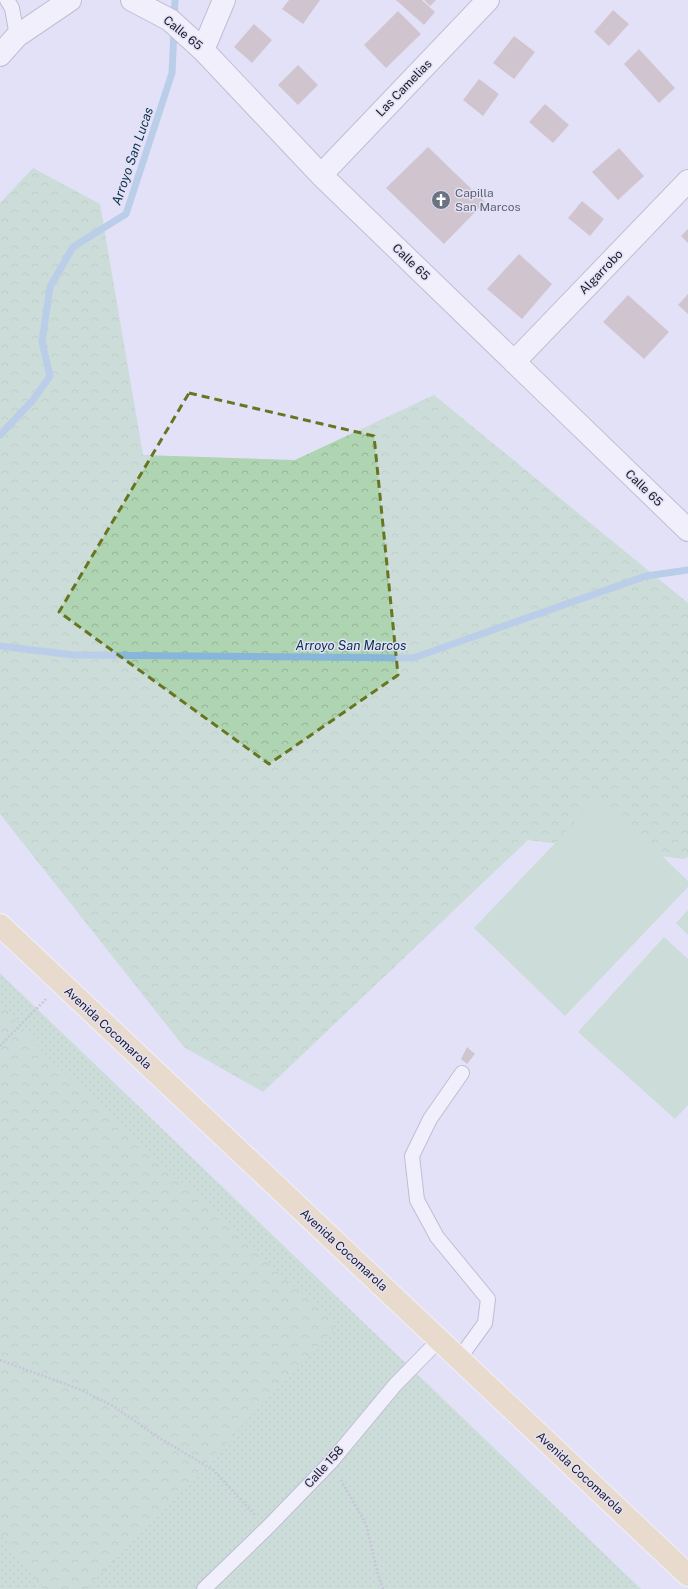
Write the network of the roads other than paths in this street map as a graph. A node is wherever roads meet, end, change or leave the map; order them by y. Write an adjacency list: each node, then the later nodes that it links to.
1 (7, 0): 6 (lane)
2 (70, 0): 6 (street)
3 (132, 0): 7 (street, Calle 65)
4 (224, 0): 7 (street)
5 (488, 0): 9 (street, Las Camelias)
6 (17, 36): 8 (street)
7 (203, 50): 9 (street, Calle 65)
8 (0, 55)
9 (321, 175): 11 (street, Calle 65)
10 (688, 181): 11 (street, Algarrobo)
11 (514, 362): 12 (street, Calle 65)
12 (688, 530)
13 (0, 925): 15 (main road, Avenida Cocomarola)
14 (462, 1073): 16 (lane)
15 (439, 1340): 16 (main road, Avenida Cocomarola); 18 (lane, Calle 158)
16 (459, 1359): 17 (main road, Avenida Cocomarola)
17 (688, 1575)
18 (204, 1589)

